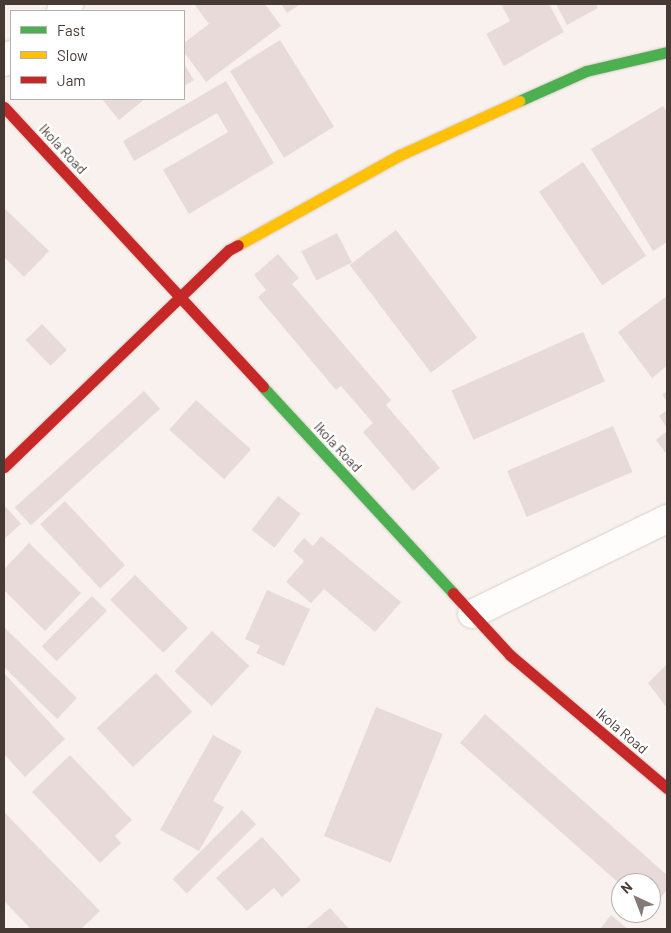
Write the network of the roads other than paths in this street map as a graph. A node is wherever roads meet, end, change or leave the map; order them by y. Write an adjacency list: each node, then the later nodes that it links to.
1 (667, 52): 3 (street)
2 (4, 107): 3 (street, Ikola Road)
3 (181, 299): 4 (street); 6 (street, Ikola Road)
4 (4, 467)
5 (667, 519): 6 (street)
6 (472, 614): 7 (street, Ikola Road)
7 (667, 788)

